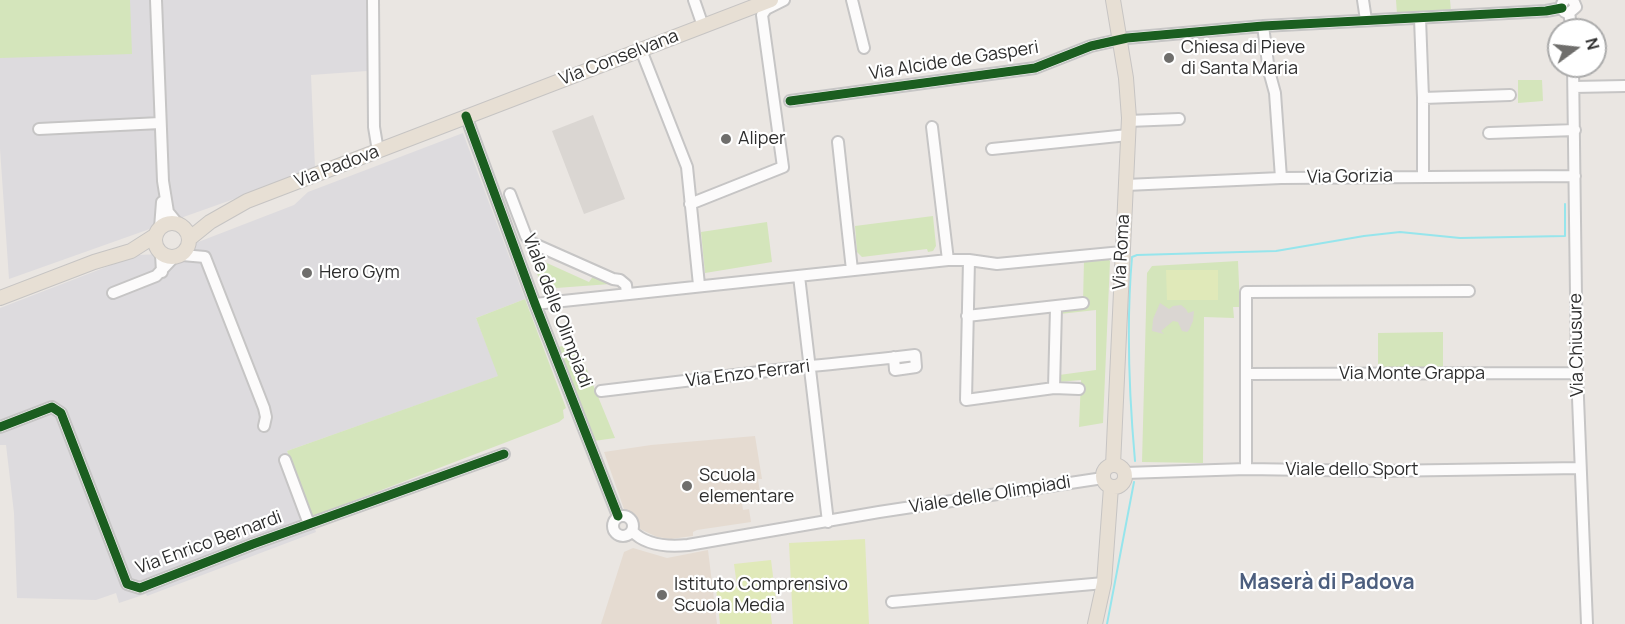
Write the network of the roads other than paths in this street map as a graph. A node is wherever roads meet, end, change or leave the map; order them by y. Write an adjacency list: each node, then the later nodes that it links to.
1 (156, 0): 26 (street)
2 (373, 0): 34 (street)
3 (694, 0): 13 (street)
4 (784, 0): 41 (street)
5 (852, 0): 16 (street)
6 (1113, 0): 15 (main road, Via Roma)
7 (1363, 0): 12 (street)
8 (1573, 0): 10 (street)
9 (766, 1): 13 (main road, Via Conselvana)
10 (1565, 7): 11 (street, Via Alcide de Gasperi)
11 (1420, 18): 12 (street, Via Alcide de Gasperi); 22 (street)
12 (1366, 20): 14 (street, Via Alcide de Gasperi)
13 (703, 26): 17 (main road, Via Conselvana)
14 (1263, 26): 15 (street, Via Alcide de Gasperi); 37 (street)
15 (1120, 39): 23 (street, Via Alcide de Gasperi); 28 (main road, Via Roma)
16 (864, 48)
17 (641, 50): 24 (main road, Via Conselvana); 41 (street)
18 (1574, 78): 20 (street, Via Chiusure)
19 (1625, 86): 20 (street)
20 (1574, 87): 30 (street, Via Chiusure)
21 (1510, 95): 22 (street)
22 (1423, 98): 35 (street)
23 (790, 101)
24 (466, 116): 34 (main road, Via Padova); 59 (street, Viale delle Olimpiadi)
25 (1179, 119): 28 (street)
26 (160, 123): 29 (street); 38 (street)
27 (932, 127): 50 (street)
28 (1128, 128): 33 (street); 39 (main road, Via Roma)
29 (39, 129)
30 (1575, 130): 31 (street); 36 (street, Via Chiusure)
31 (1489, 133)
32 (838, 142): 52 (street)
33 (992, 149)
34 (378, 151): 42 (main road, Via Padova)
35 (1424, 176): 36 (street, Via Gorizia); 37 (street, Via Gorizia)
36 (1575, 176): 65 (street, Via Chiusure)
37 (1281, 178): 39 (street, Via Gorizia)
38 (163, 181): 43 (street); 44 (street)
39 (1126, 185): 47 (main road, Via Roma)
40 (510, 194): 57 (street)
41 (690, 204): 54 (street)
42 (210, 222): 43 (main road, Via Padova); 45 (main road, Via Padova)
43 (179, 225): 44 (main road); 45 (main road)
44 (158, 232): 46 (main road); 48 (main road)
45 (189, 239): 48 (main road); 49 (street)
46 (131, 251): 48 (main road); 58 (main road)
47 (1122, 252): 51 (street); 74 (main road, Via Roma)
48 (169, 255): 49 (street); 56 (street)
49 (200, 256): 70 (street)
50 (948, 260): 51 (street); 52 (street)
51 (969, 260): 62 (street)
52 (852, 270): 53 (street)
53 (799, 276): 54 (street); 64 (street)
54 (699, 285): 57 (street)
55 (1469, 291): 66 (street)
56 (113, 293)
57 (622, 294): 59 (street)
58 (0, 298)
59 (535, 303): 79 (street, Viale delle Olimpiadi)
60 (1083, 303): 61 (street)
61 (1056, 308): 62 (street); 67 (street)
62 (968, 316): 67 (street)
63 (894, 357): 64 (street, Via Enzo Ferrari)
64 (810, 366): 69 (street, Via Enzo Ferrari); 80 (street)
65 (1577, 373): 66 (street, Via Monte Grappa); 75 (street, Via Chiusure)
66 (1247, 374): 76 (street)
67 (1054, 388): 68 (street)
68 (1079, 389)
69 (601, 391)
70 (264, 426)
71 (0, 427): 81 (street, Via Enrico Bernardi)
72 (504, 454): 81 (street, Via Enrico Bernardi)
73 (285, 459): 81 (street, Via Enrico Bernardi)
74 (1113, 465): 77 (main road); 78 (main road)
75 (1580, 468): 76 (street, Viale dello Sport); 86 (street, Via Chiusure)
76 (1246, 469): 77 (street, Viale dello Sport)
77 (1125, 473): 78 (main road)
78 (1107, 482): 80 (street, Viale delle Olimpiadi); 83 (main road)
79 (618, 516): 82 (street); 82 (street)
80 (828, 522): 82 (street, Viale delle Olimpiadi)
81 (309, 524)
82 (632, 531)
83 (1104, 583): 84 (street); 85 (main road)
84 (892, 602)
85 (1095, 624)
86 (1587, 624)

